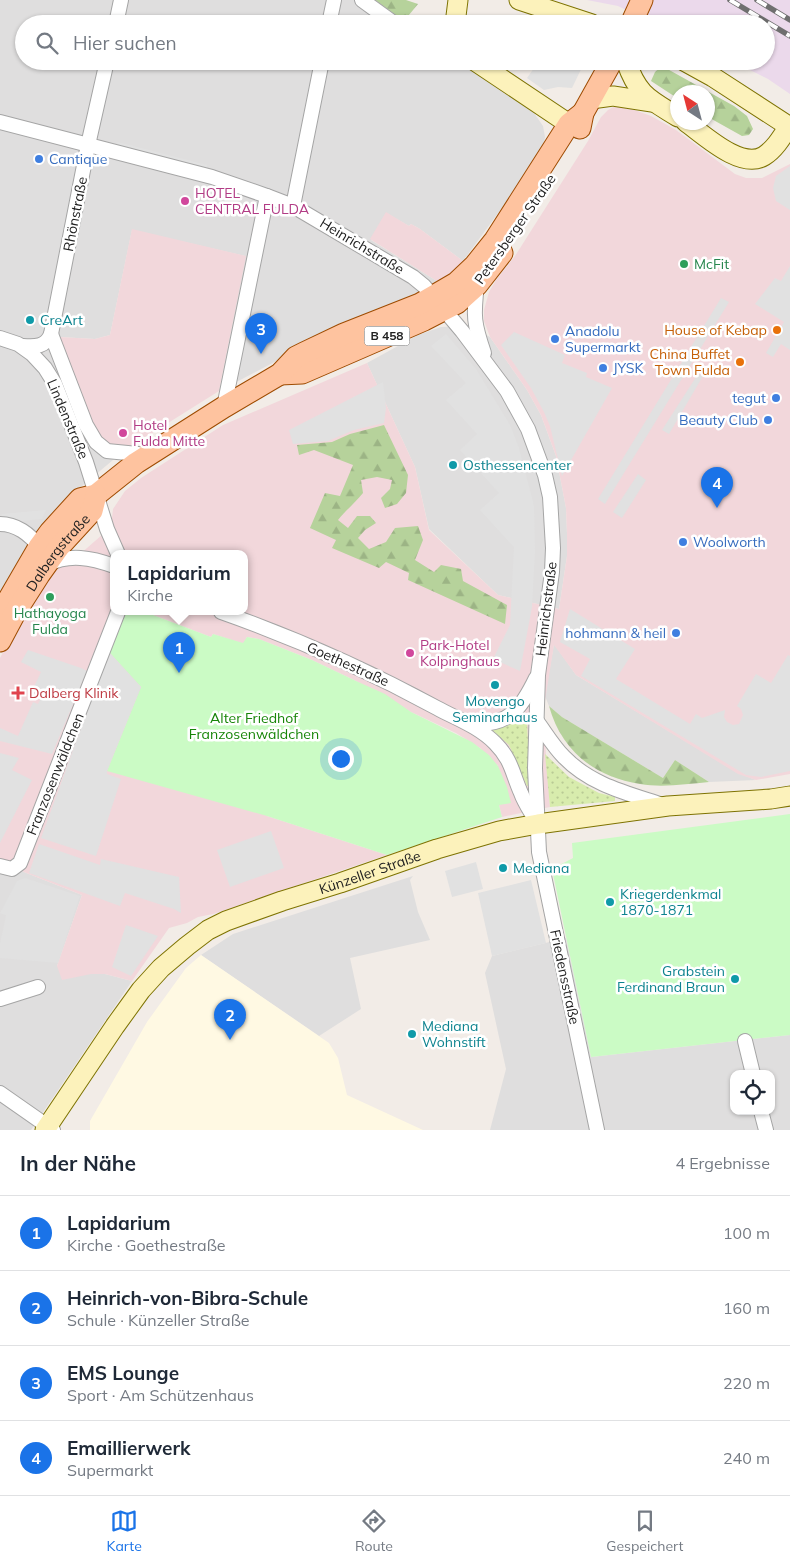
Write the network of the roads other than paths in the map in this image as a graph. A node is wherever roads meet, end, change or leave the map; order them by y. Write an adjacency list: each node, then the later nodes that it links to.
1 (121, 0): 7 (street)
2 (334, 0): 8 (street)
3 (362, 0): 9 (street)
4 (458, 0): 10 (main road)
5 (519, 0): 11 (main road)
6 (642, 0): 12 (main road)
7 (118, 15)
8 (331, 15)
9 (383, 15)
10 (457, 15)
11 (565, 15)
12 (635, 15)
13 (105, 70): 25 (street, Rhönstraße)
14 (320, 70): 27 (street)
15 (494, 70): 20 (main road)
16 (607, 70): 20 (main road, Petersberger Straße / B 458)
17 (629, 70): 19 (main road)
18 (700, 70): 23 (main road)
19 (652, 102): 20 (main road); 21 (main road)
20 (581, 112): 28 (main road, Petersberger Straße / B 458); 29 (main road, Petersberger Straße / B 458)
21 (670, 112)
22 (0, 122): 25 (street, Heinrichstraße)
23 (790, 126): 24 (main road)
24 (697, 130)
25 (88, 145): 26 (street, Heinrichstraße); 30 (street, Rhönstraße)
26 (267, 196): 27 (street, Heinrichstraße); 34 (street)
27 (293, 206): 29 (street, Heinrichstraße)
28 (477, 285): 29 (main road, Petersberger Straße / B 458); 33 (street, Heinrichstraße)
29 (439, 304): 33 (street, Heinrichstraße); 34 (main road, Petersberger Straße / B 458)
30 (51, 334): 32 (street); 35 (street, Lindenstraße)
31 (0, 338): 32 (street, Lindenstraße)
32 (22, 346): 36 (street, Lindenstraße)
33 (488, 364): 45 (street, Heinrichstraße)
34 (224, 406): 35 (main road, Petersberger Straße / B 458)
35 (148, 456): 36 (main road, Petersberger Straße / B 458)
36 (96, 495): 38 (street); 39 (main road, Dalbergstraße / B 458)
37 (0, 524): 39 (street)
38 (116, 550)
39 (43, 556): 40 (street); 41 (main road, Dalbergstraße / B 458); 44 (main road, Dalbergstraße / B 458)
40 (110, 565)
41 (0, 614)
42 (117, 615): 51 (street, Franzosenwäldchen)
43 (230, 615): 47 (street, Goethestraße)
44 (0, 641)
45 (538, 675): 46 (street, Heinrichstraße); 47 (street)
46 (536, 720): 49 (street); 50 (street, Heinrichstraße)
47 (472, 724): 50 (street, Goethestraße)
48 (790, 796): 49 (main road, Künzeller Straße)
49 (668, 806): 50 (main road, Künzeller Straße)
50 (538, 824): 58 (main road, Künzeller Straße); 59 (street, Friedensstraße)
51 (2, 867)
52 (38, 987): 53 (street)
53 (0, 999)
54 (745, 1041): 55 (street)
55 (752, 1070)
56 (0, 1093): 58 (street)
57 (762, 1115): 60 (street)
58 (49, 1129)
59 (597, 1130)
60 (766, 1130)

